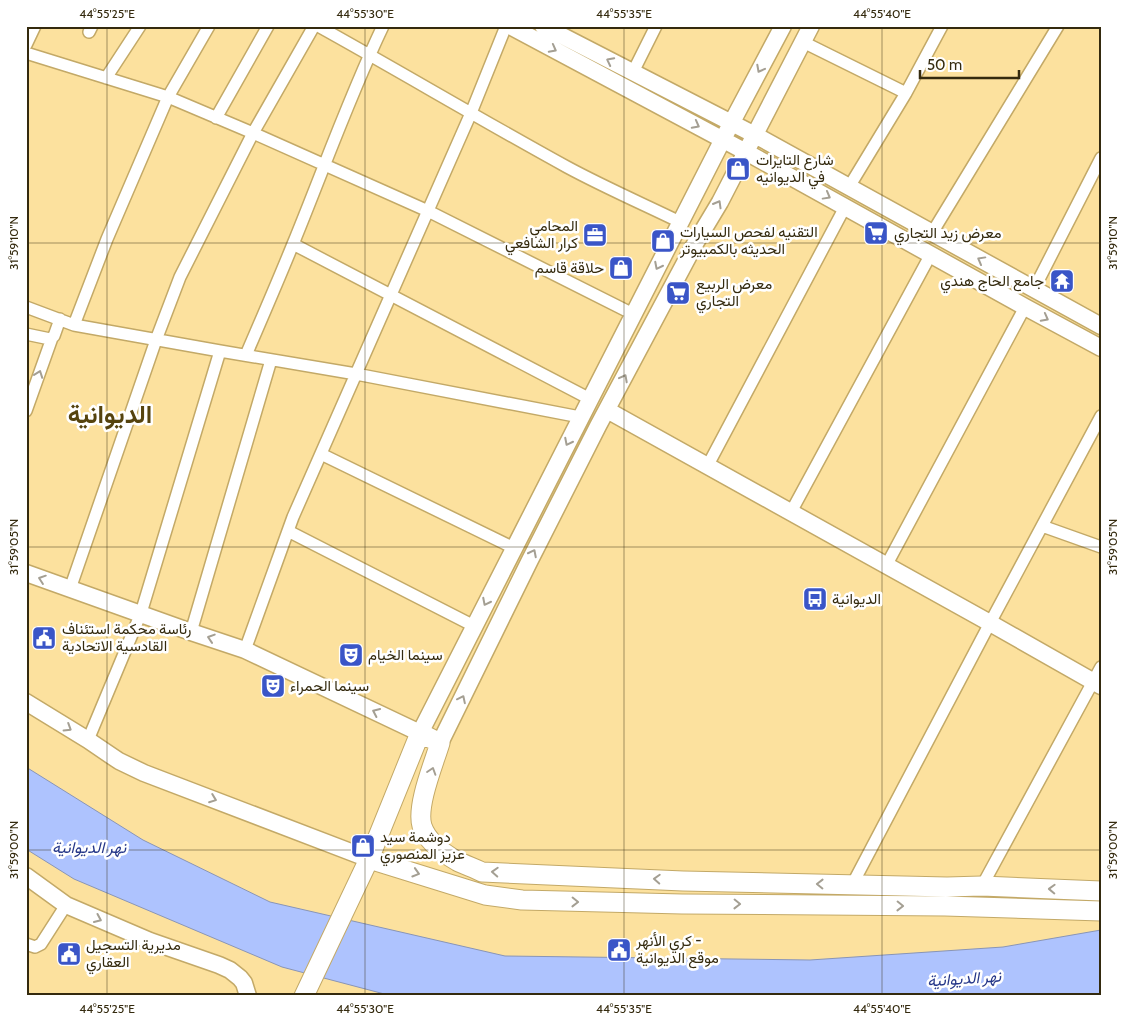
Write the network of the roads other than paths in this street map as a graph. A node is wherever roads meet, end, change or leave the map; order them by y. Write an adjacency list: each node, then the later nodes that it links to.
1 (35, 26): 16 (street)
2 (140, 26): 20 (street)
3 (209, 26): 22 (street)
4 (268, 26): 24 (street)
5 (316, 26): 18 (street); 26 (street)
6 (383, 26): 18 (street)
7 (506, 26): 23 (street)
8 (510, 26): 28 (main road, one-way to 28)
9 (543, 26): 19 (main road, one-way to 9)
10 (656, 26): 19 (street)
11 (783, 26): 25 (main road, one-way to 25)
12 (811, 26): 15 (main road)
13 (942, 26): 21 (street)
14 (1058, 26): 36 (street)
15 (803, 42): 21 (street); 27 (main road)
16 (26, 45)
17 (26, 53): 20 (street)
18 (369, 54): 23 (street); 31 (street)
19 (633, 72): 25 (main road)
20 (106, 78): 22 (street)
21 (906, 94): 32 (street)
22 (168, 97): 24 (street); 45 (street)
23 (471, 113): 34 (street); 35 (street)
24 (216, 118): 26 (street)
25 (732, 123): 27 (main road); 28 (main road)
26 (252, 133): 31 (street); 49 (street)
27 (755, 135): 29 (main road); 32 (main road)
28 (723, 139): 29 (main road); 35 (main road)
29 (746, 152): 33 (main road, one-way to 33); 57 (main road, one-way to 29)
30 (1101, 158): 39 (street)
31 (324, 165): 34 (street); 37 (street)
32 (849, 187): 36 (main road)
33 (845, 207): 38 (main road); 61 (street)
34 (428, 212): 40 (street); 43 (street)
35 (680, 222): 43 (main road, one-way to 43)
36 (932, 233): 39 (main road, one-way to 36)
37 (293, 244): 40 (street); 52 (street)
38 (931, 254): 42 (main road); 62 (street)
39 (1034, 290): 46 (main road)
40 (391, 296): 54 (street); 55 (street)
41 (26, 307): 44 (street)
42 (1025, 307): 50 (main road, one-way to 50); 67 (street)
43 (633, 314): 55 (main road)
44 (60, 319): 45 (street); 48 (street)
45 (74, 325): 49 (street)
46 (1101, 326)
47 (26, 334): 48 (street)
48 (52, 338): 56 (street, one-way to 48)
49 (156, 340): 51 (street); 69 (street)
50 (1101, 348)
51 (220, 351): 52 (street); 70 (street)
52 (246, 355): 53 (street)
53 (271, 360): 54 (street); 73 (street)
54 (356, 374): 59 (street); 60 (street)
55 (590, 399): 59 (main road)
56 (26, 410)
57 (607, 410): 61 (main road); 80 (main road, one-way to 57)
58 (1101, 416): 63 (street)
59 (580, 418): 66 (main road, one-way to 66)
60 (321, 454): 64 (street); 66 (street)
61 (708, 465): 62 (main road)
62 (792, 512): 67 (main road)
63 (1042, 526): 65 (street); 71 (street)
64 (288, 531): 72 (street); 74 (street)
65 (1101, 547)
66 (514, 548): 72 (main road, one-way to 72)
67 (886, 566): 71 (main road)
68 (26, 573): 69 (main road, one-way to 68)
69 (70, 589): 70 (main road)
70 (141, 614): 73 (main road); 79 (street)
71 (990, 623): 76 (main road); 84 (street)
72 (474, 626): 78 (main road)
73 (192, 632): 74 (main road, one-way to 73)
74 (245, 650): 78 (main road, one-way to 74)
75 (1101, 667): 76 (street)
76 (1097, 684): 85 (street)
77 (26, 702): 79 (main road, one-way to 79)
78 (420, 733): 80 (main road); 81 (main road)
79 (88, 740): 81 (main road, one-way to 81)
80 (440, 743): 83 (main road, one-way to 80)
81 (370, 859): 88 (main road, one-way to 88); 94 (main road)
82 (26, 876): 89 (main road)
83 (683, 880): 84 (main road, one-way to 83); 88 (main road)
84 (852, 885): 86 (main road)
85 (982, 886): 86 (main road); 87 (main road, one-way to 85)
86 (947, 887): 90 (main road)
87 (1101, 892)
88 (682, 904): 90 (main road, one-way to 90)
89 (66, 905): 92 (street); 93 (main road, one-way to 93)
90 (945, 906): 91 (main road)
91 (1101, 911)
92 (26, 944)
93 (248, 996)
94 (304, 996)

